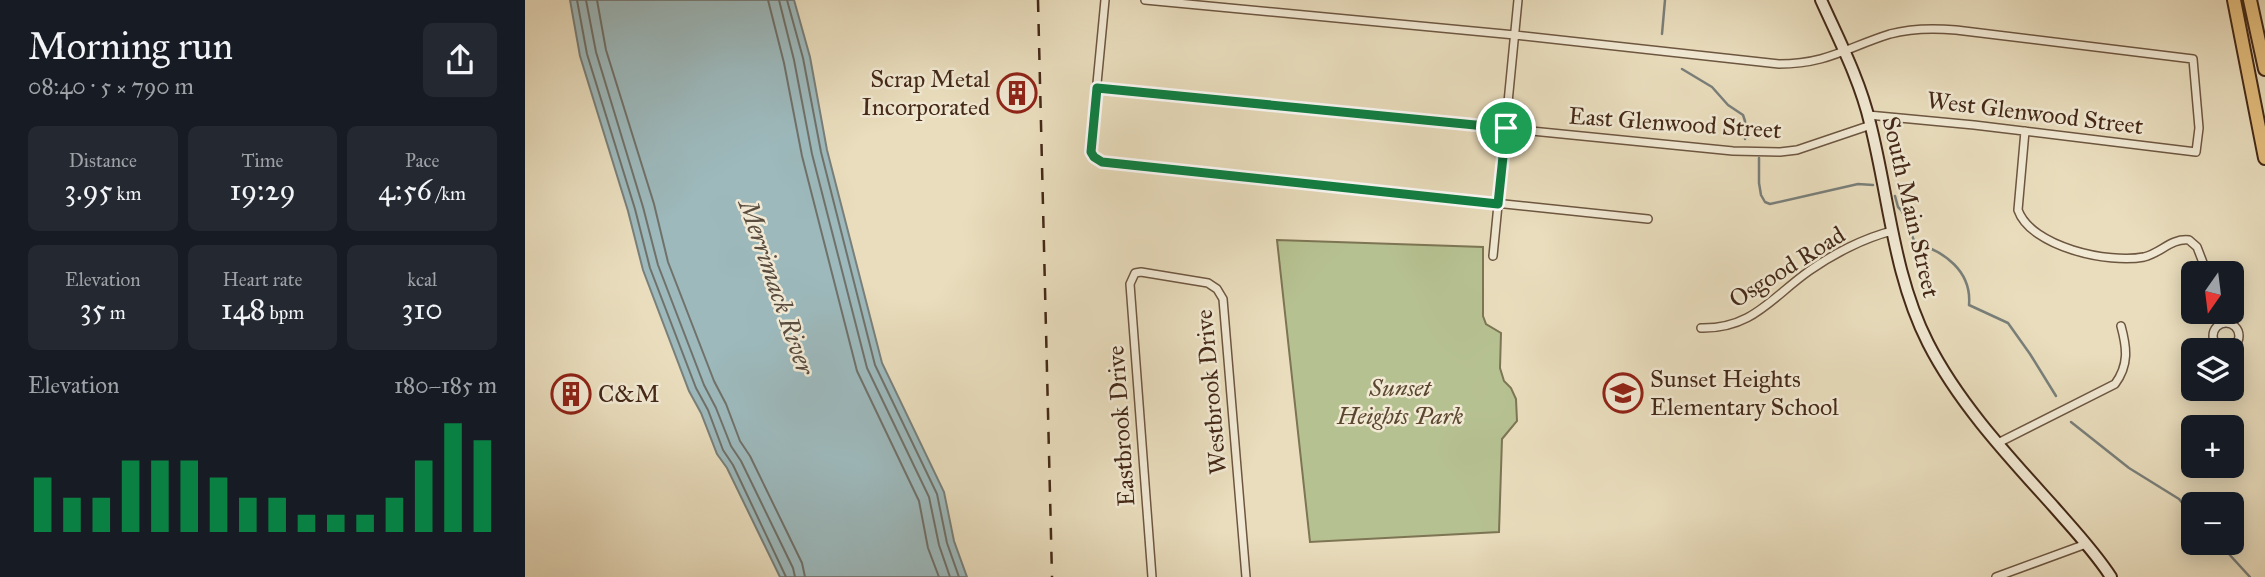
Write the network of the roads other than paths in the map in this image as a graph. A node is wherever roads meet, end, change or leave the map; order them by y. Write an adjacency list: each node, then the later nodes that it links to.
1 (1105, 0): 10 (street)
2 (1145, 0): 7 (street)
3 (1518, 0): 7 (street)
4 (1821, 0): 8 (street, South Main Street)
5 (2234, 0): 14 (main road)
6 (2250, 0): 9 (main road)
7 (1515, 34): 8 (street); 12 (street)
8 (1845, 52): 11 (street, South Main Street); 13 (street, West Glenwood Street)
9 (2265, 69)
10 (1097, 88): 12 (street, East Glenwood Street); 15 (street)
11 (1870, 120): 12 (street, East Glenwood Street); 13 (street, West Glenwood Street); 17 (street, South Main Street)
12 (1506, 128): 15 (street)
13 (2025, 131): 19 (street)
14 (2265, 158)
15 (1498, 204): 16 (street); 18 (street)
16 (1648, 219)
17 (1892, 231): 22 (street, Osgood Road); 23 (street, South Main Street)
18 (1493, 256)
19 (2203, 261)
20 (1135, 273): 25 (street, Eastbrook Drive); 26 (street, Westbrook Drive)
21 (2121, 326): 23 (street)
22 (1701, 328)
23 (1998, 443): 24 (street, South Main Street)
24 (2086, 544): 27 (street); 28 (street, South Main Street)
25 (1152, 577)
26 (1246, 577)
27 (1996, 577)
28 (2111, 577)

